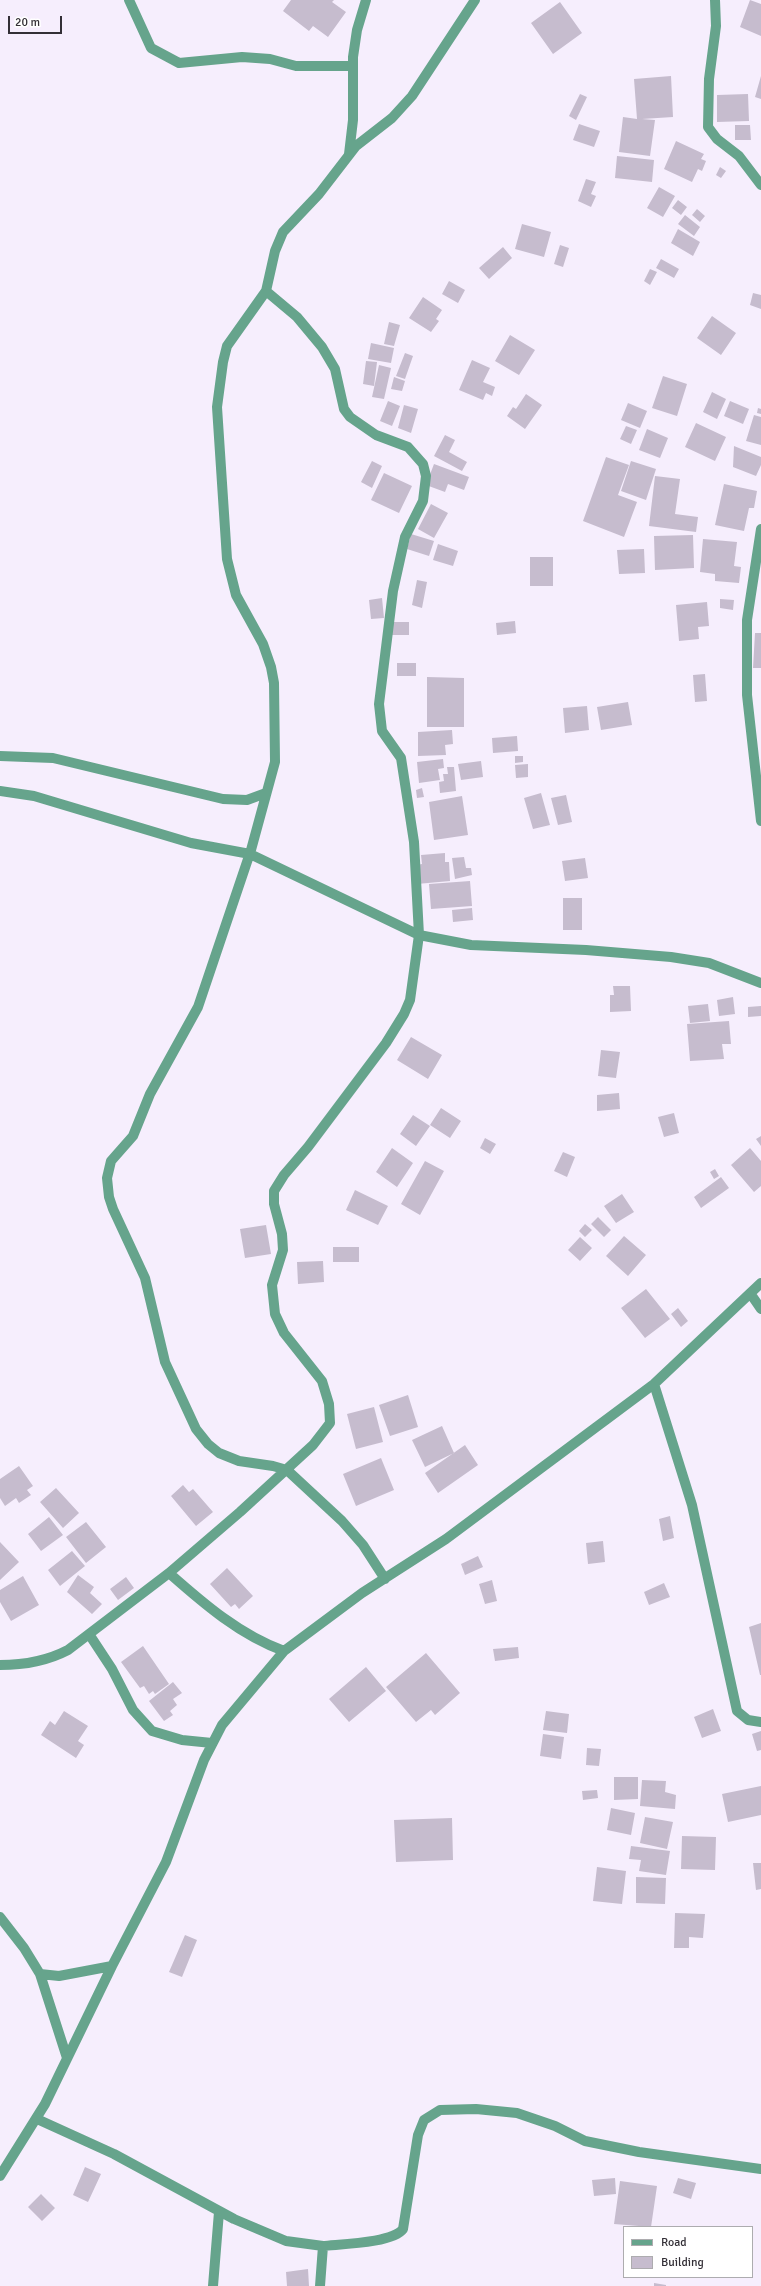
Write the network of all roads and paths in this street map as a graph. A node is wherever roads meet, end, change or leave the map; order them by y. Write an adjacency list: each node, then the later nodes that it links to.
1 (129, 0): 5 (street)
2 (366, 0): 5 (street)
3 (475, 0): 6 (street)
4 (715, 0): 7 (street)
5 (352, 66): 6 (street)
6 (349, 154): 8 (street)
7 (761, 185)
8 (266, 291): 12 (street); 15 (street)
9 (761, 529): 13 (street)
10 (0, 756): 12 (street)
11 (0, 791): 14 (street)
12 (266, 793): 14 (street)
13 (761, 821)
14 (250, 854): 15 (street); 21 (street)
15 (419, 935): 16 (street); 21 (street)
16 (761, 983)
17 (761, 1283): 18 (street)
18 (750, 1293): 19 (street); 20 (street)
19 (761, 1309)
20 (654, 1384): 23 (street); 27 (street)
21 (287, 1470): 22 (street); 23 (street)
22 (170, 1573): 24 (street); 25 (street)
23 (385, 1579): 25 (street)
24 (89, 1634): 26 (street); 28 (street)
25 (284, 1651): 28 (street)
26 (0, 1666)
27 (761, 1722)
28 (212, 1743): 30 (street)
29 (0, 1917): 31 (street)
30 (112, 1966): 31 (street); 32 (street)
31 (40, 1974): 32 (street)
32 (67, 2058): 33 (street)
33 (37, 2119): 35 (street); 36 (street)
34 (761, 2169): 37 (street)
35 (0, 2176)
36 (219, 2212): 37 (street); 38 (street)
37 (323, 2246): 39 (street)
38 (213, 2286)
39 (320, 2286)

